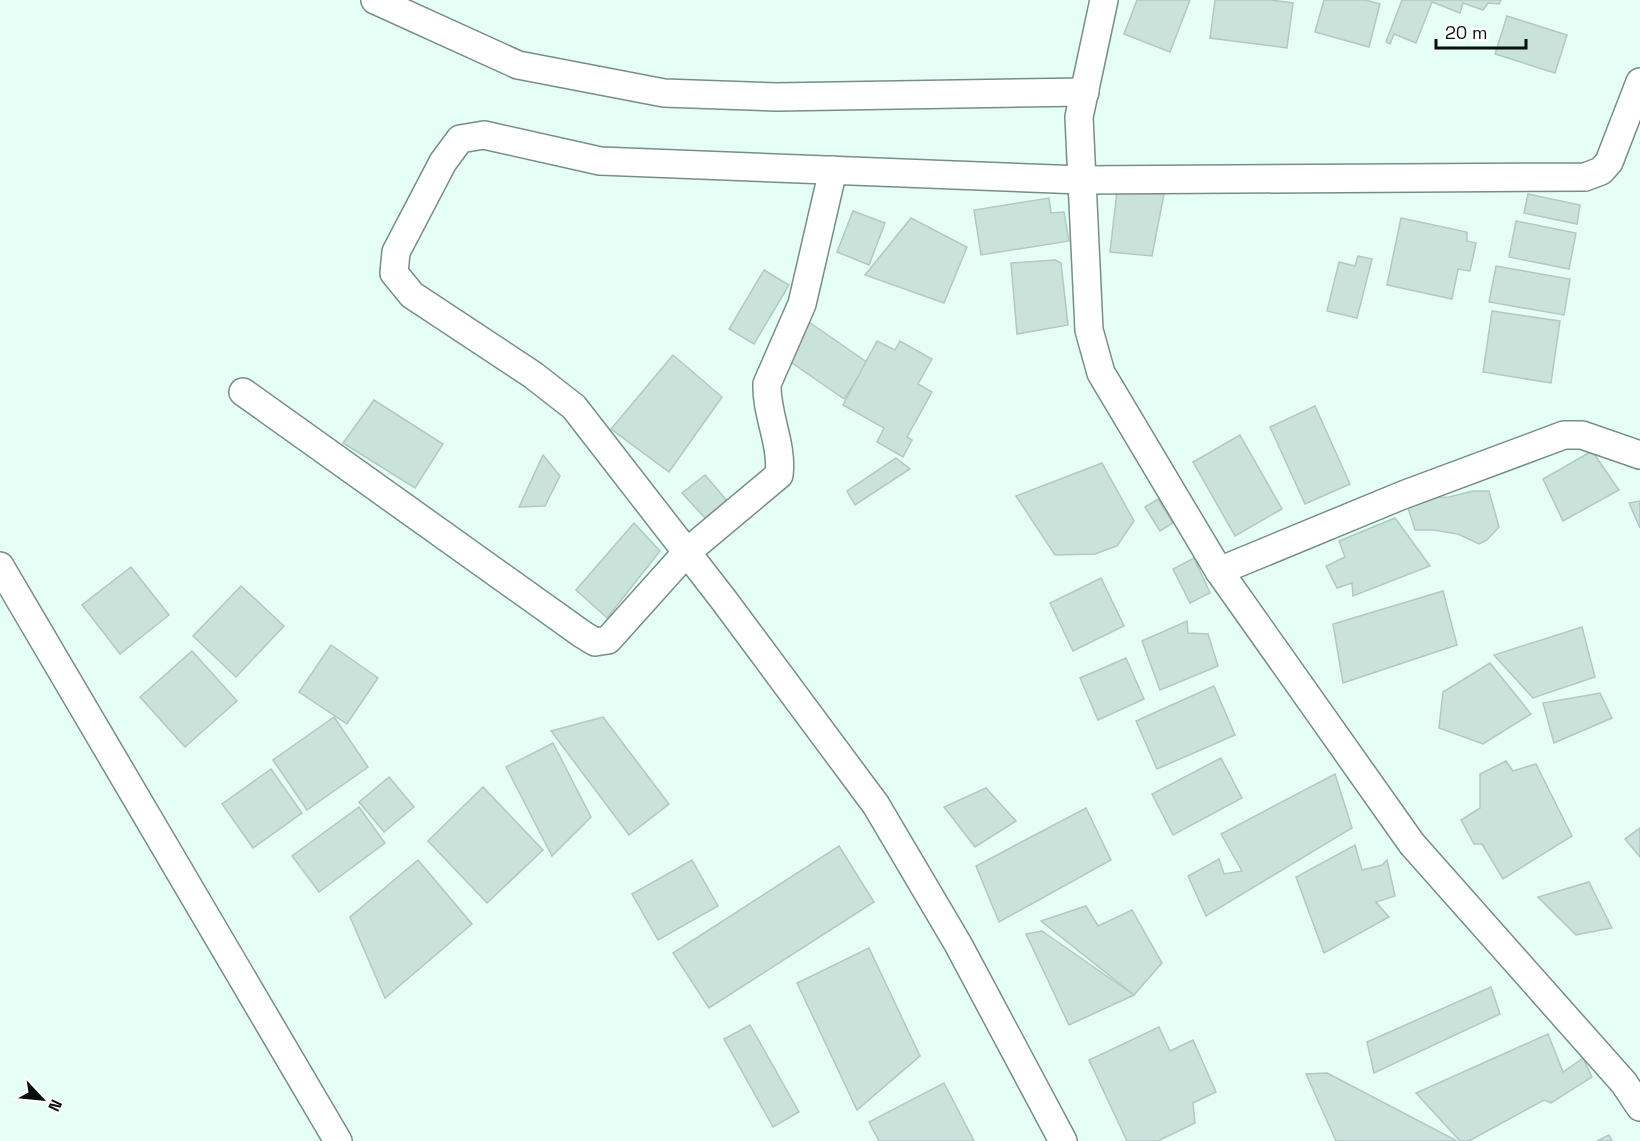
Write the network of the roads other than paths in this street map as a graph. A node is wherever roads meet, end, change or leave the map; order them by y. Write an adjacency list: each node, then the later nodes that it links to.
1 (375, 0): 4 (street)
2 (1104, 0): 4 (street)
3 (1640, 81): 6 (street)
4 (1084, 92): 6 (street)
5 (833, 170): 6 (street); 9 (street); 9 (street)
6 (1082, 180): 11 (street)
7 (243, 392): 9 (street)
8 (1640, 455): 11 (street)
9 (687, 552): 14 (street)
10 (0, 566): 13 (street)
11 (1219, 571): 12 (street)
12 (1640, 1107)
13 (338, 1141)
14 (1063, 1141)

